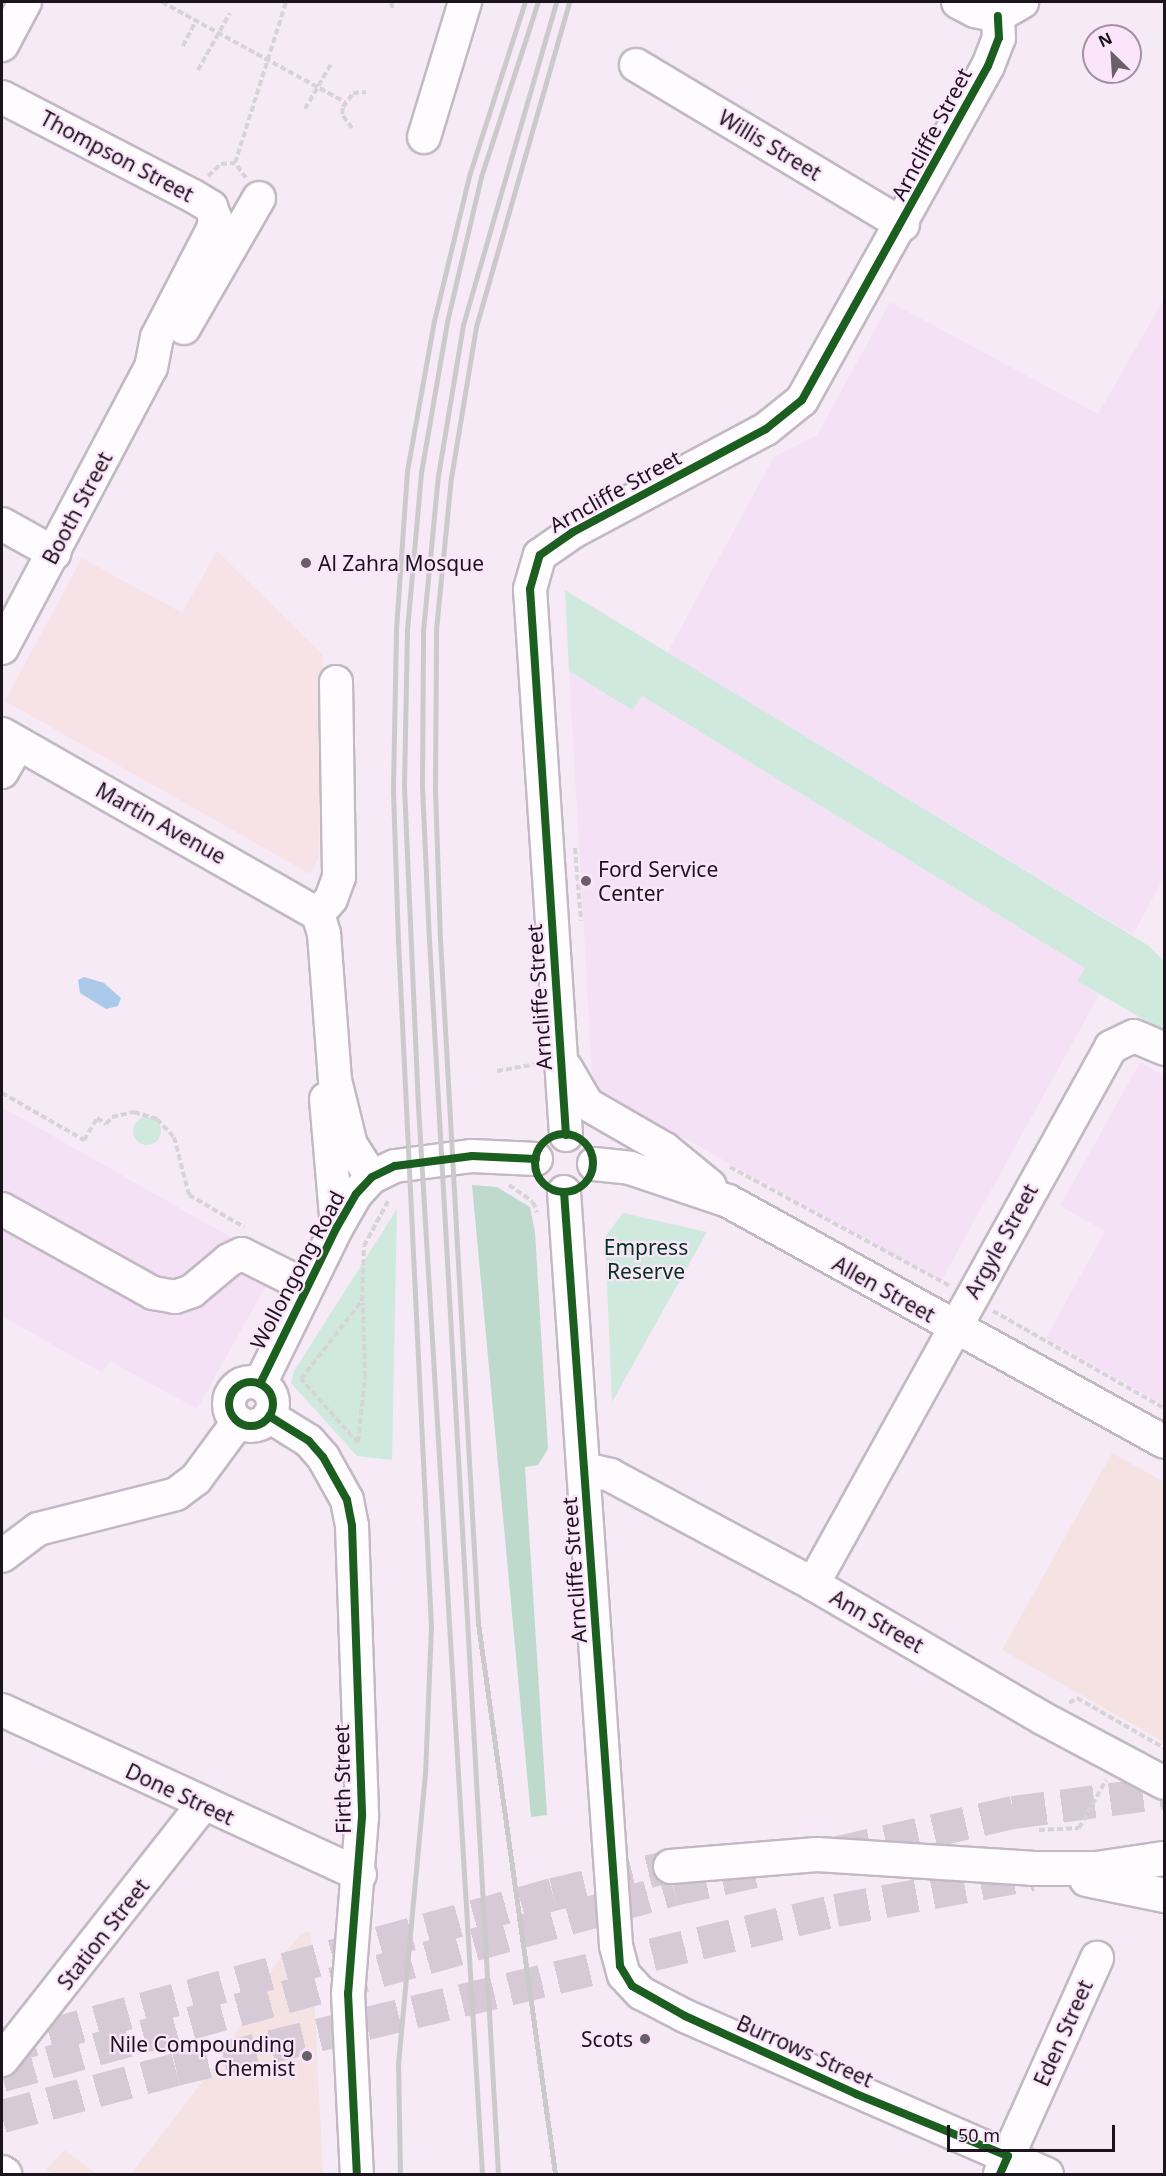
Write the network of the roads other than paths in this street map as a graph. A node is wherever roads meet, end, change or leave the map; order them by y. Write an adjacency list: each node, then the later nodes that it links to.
1 (25, 2): 5 (street)
2 (465, 2): 8 (street)
3 (958, 2): 4 (street)
4 (1010, 9): 10 (street, Arncliffe Street)
5 (2, 45)
6 (636, 65): 10 (street, Willis Street)
7 (2, 96): 11 (street, Thompson Street)
8 (424, 137)
9 (259, 198): 12 (street, Booth Street)
10 (903, 225): 21 (street, Arncliffe Street)
11 (213, 229): 12 (street, Booth Street)
12 (151, 367): 14 (street, Booth Street)
13 (2, 524): 14 (street)
14 (54, 553): 15 (street, Booth Street)
15 (2, 648)
16 (336, 682): 19 (street)
17 (10, 739): 18 (street); 19 (street, Martin Avenue)
18 (2, 772)
19 (318, 914): 22 (street, Wollongong Road)
20 (1164, 1049): 32 (street, Argyle Street)
21 (551, 1062): 23 (street, Arncliffe Street); 27 (street)
22 (335, 1080): 26 (street, Wollongong Road); 30 (street, Wollongong Road)
23 (566, 1135): 24 (street); 25 (street)
24 (536, 1159): 26 (street); 28 (street)
25 (594, 1164): 27 (street, Allen Street); 28 (street)
26 (381, 1187): 30 (street, Wollongong Road)
27 (728, 1201): 32 (street, Allen Street)
28 (565, 1205): 37 (street, Arncliffe Street)
29 (2, 1209): 31 (street)
30 (337, 1227): 31 (street, Wollongong Road)
31 (306, 1286): 33 (street, Wollongong Road)
32 (953, 1327): 36 (street, Allen Street); 39 (street, Argyle Street)
33 (260, 1384): 34 (street); 35 (street)
34 (269, 1416): 35 (street); 46 (street, Firth Street)
35 (238, 1422): 38 (street)
36 (1164, 1442)
37 (585, 1469): 39 (street, Ann Street); 48 (street, Arncliffe Street)
38 (2, 1556)
39 (813, 1584): 41 (street, Ann Street)
40 (2, 1710): 42 (street, Done Street)
41 (1164, 1783)
42 (202, 1806): 46 (street, Done Street); 50 (street, Station Street)
43 (1164, 1858): 45 (highway)
44 (670, 1866): 45 (highway)
45 (1031, 1868): 47 (highway)
46 (360, 1875): 54 (street, Firth Street)
47 (1164, 1895)
48 (616, 1946): 51 (street, Burrows Street)
49 (1097, 1958): 51 (street, Eden Street)
50 (2, 2060)
51 (1004, 2165): 55 (street, Burrows Street)
52 (2, 2172): 53 (street)
53 (5, 2175)
54 (357, 2175)
55 (1047, 2175)

